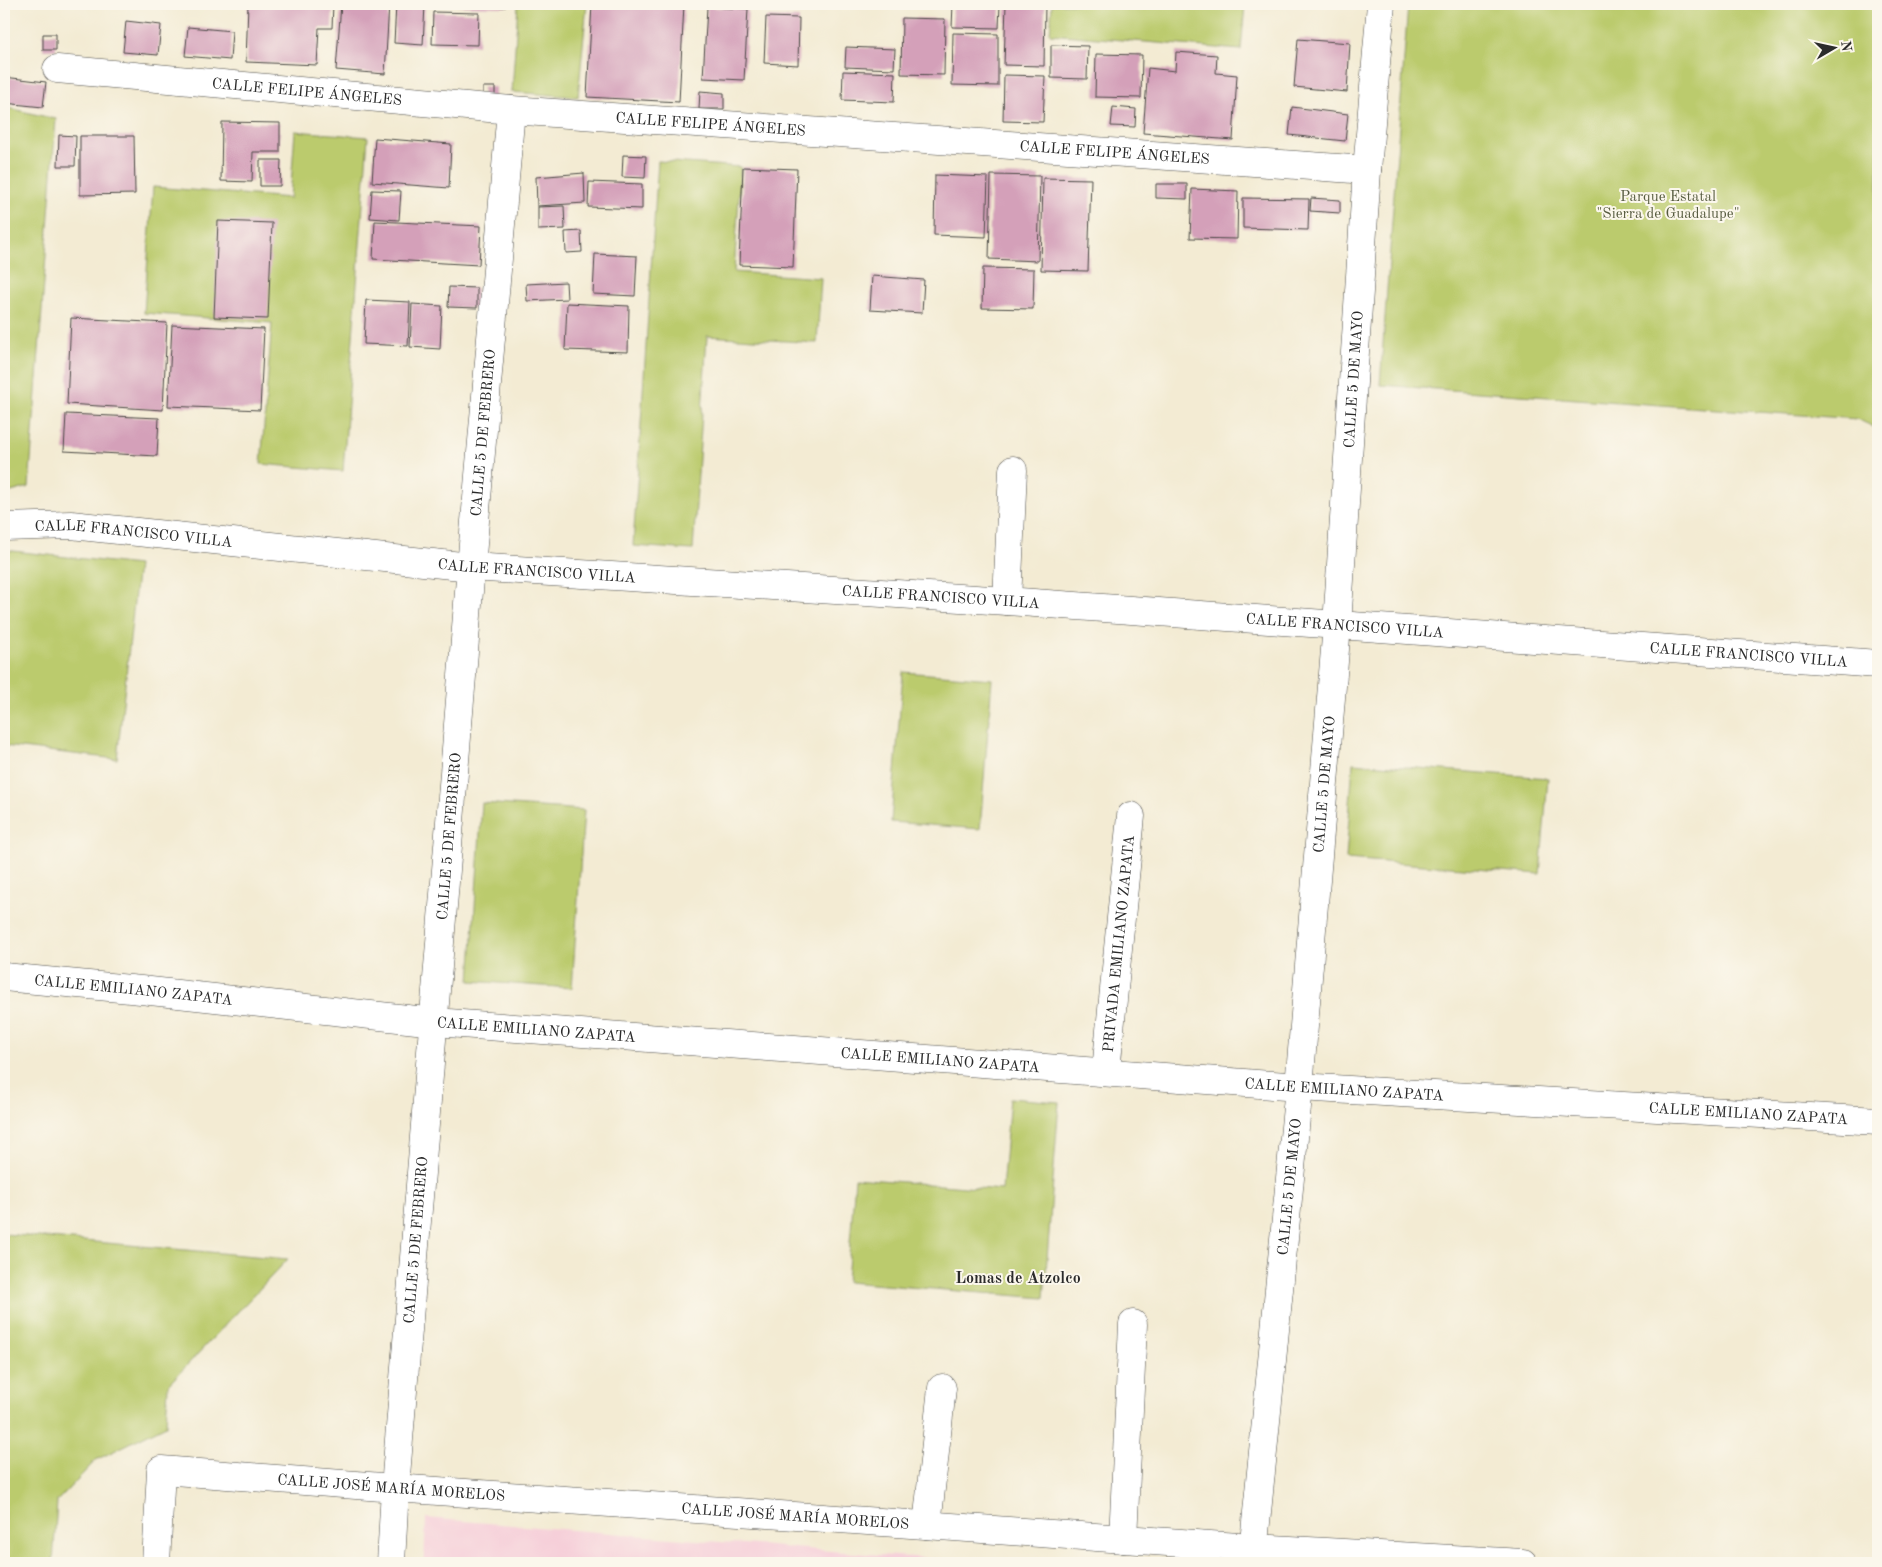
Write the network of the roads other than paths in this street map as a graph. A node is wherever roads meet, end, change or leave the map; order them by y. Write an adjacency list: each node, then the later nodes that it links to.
1 (1381, 4): 4 (street, CALLE 5 DE MAYO)
2 (57, 69): 3 (street, CALLE FELIPE ÁNGELES)
3 (511, 110): 4 (street, CALLE FELIPE ÁNGELES); 7 (street, CALLE 5 DE FEBRERO)
4 (1367, 170): 9 (street, CALLE 5 DE MAYO)
5 (1013, 470): 8 (street)
6 (4, 527): 7 (street, CALLE FRANCISCO VILLA)
7 (471, 567): 8 (street, CALLE FRANCISCO VILLA); 13 (street, CALLE 5 DE FEBRERO)
8 (1007, 601): 9 (street, CALLE FRANCISCO VILLA)
9 (1336, 626): 10 (street, CALLE FRANCISCO VILLA); 15 (street, CALLE 5 DE MAYO)
10 (1878, 664)
11 (1131, 816): 14 (street, PRIVADA EMILIANO ZAPATA)
12 (4, 977): 13 (street, CALLE EMILIANO ZAPATA)
13 (435, 1022): 14 (street, CALLE EMILIANO ZAPATA); 19 (street, CALLE 5 DE FEBRERO)
14 (1106, 1071): 15 (street, CALLE EMILIANO ZAPATA)
15 (1300, 1087): 16 (street, CALLE EMILIANO ZAPATA); 22 (street, CALLE 5 DE MAYO)
16 (1878, 1121)
17 (1133, 1324): 21 (street)
18 (942, 1388): 20 (street)
19 (396, 1488): 20 (street, CALLE JOSÉ MARÍA MORELOS); 23 (street, CALLE JOSÉ MARÍA MORELOS); 24 (street, CALLE 5 DE FEBRERO)
20 (927, 1525): 21 (street, CALLE JOSÉ MARÍA MORELOS)
21 (1123, 1539): 22 (street, CALLE JOSÉ MARÍA MORELOS)
22 (1253, 1556): 25 (street, CALLE JOSÉ MARÍA MORELOS)
23 (156, 1563)
24 (391, 1563)
25 (1523, 1563)

